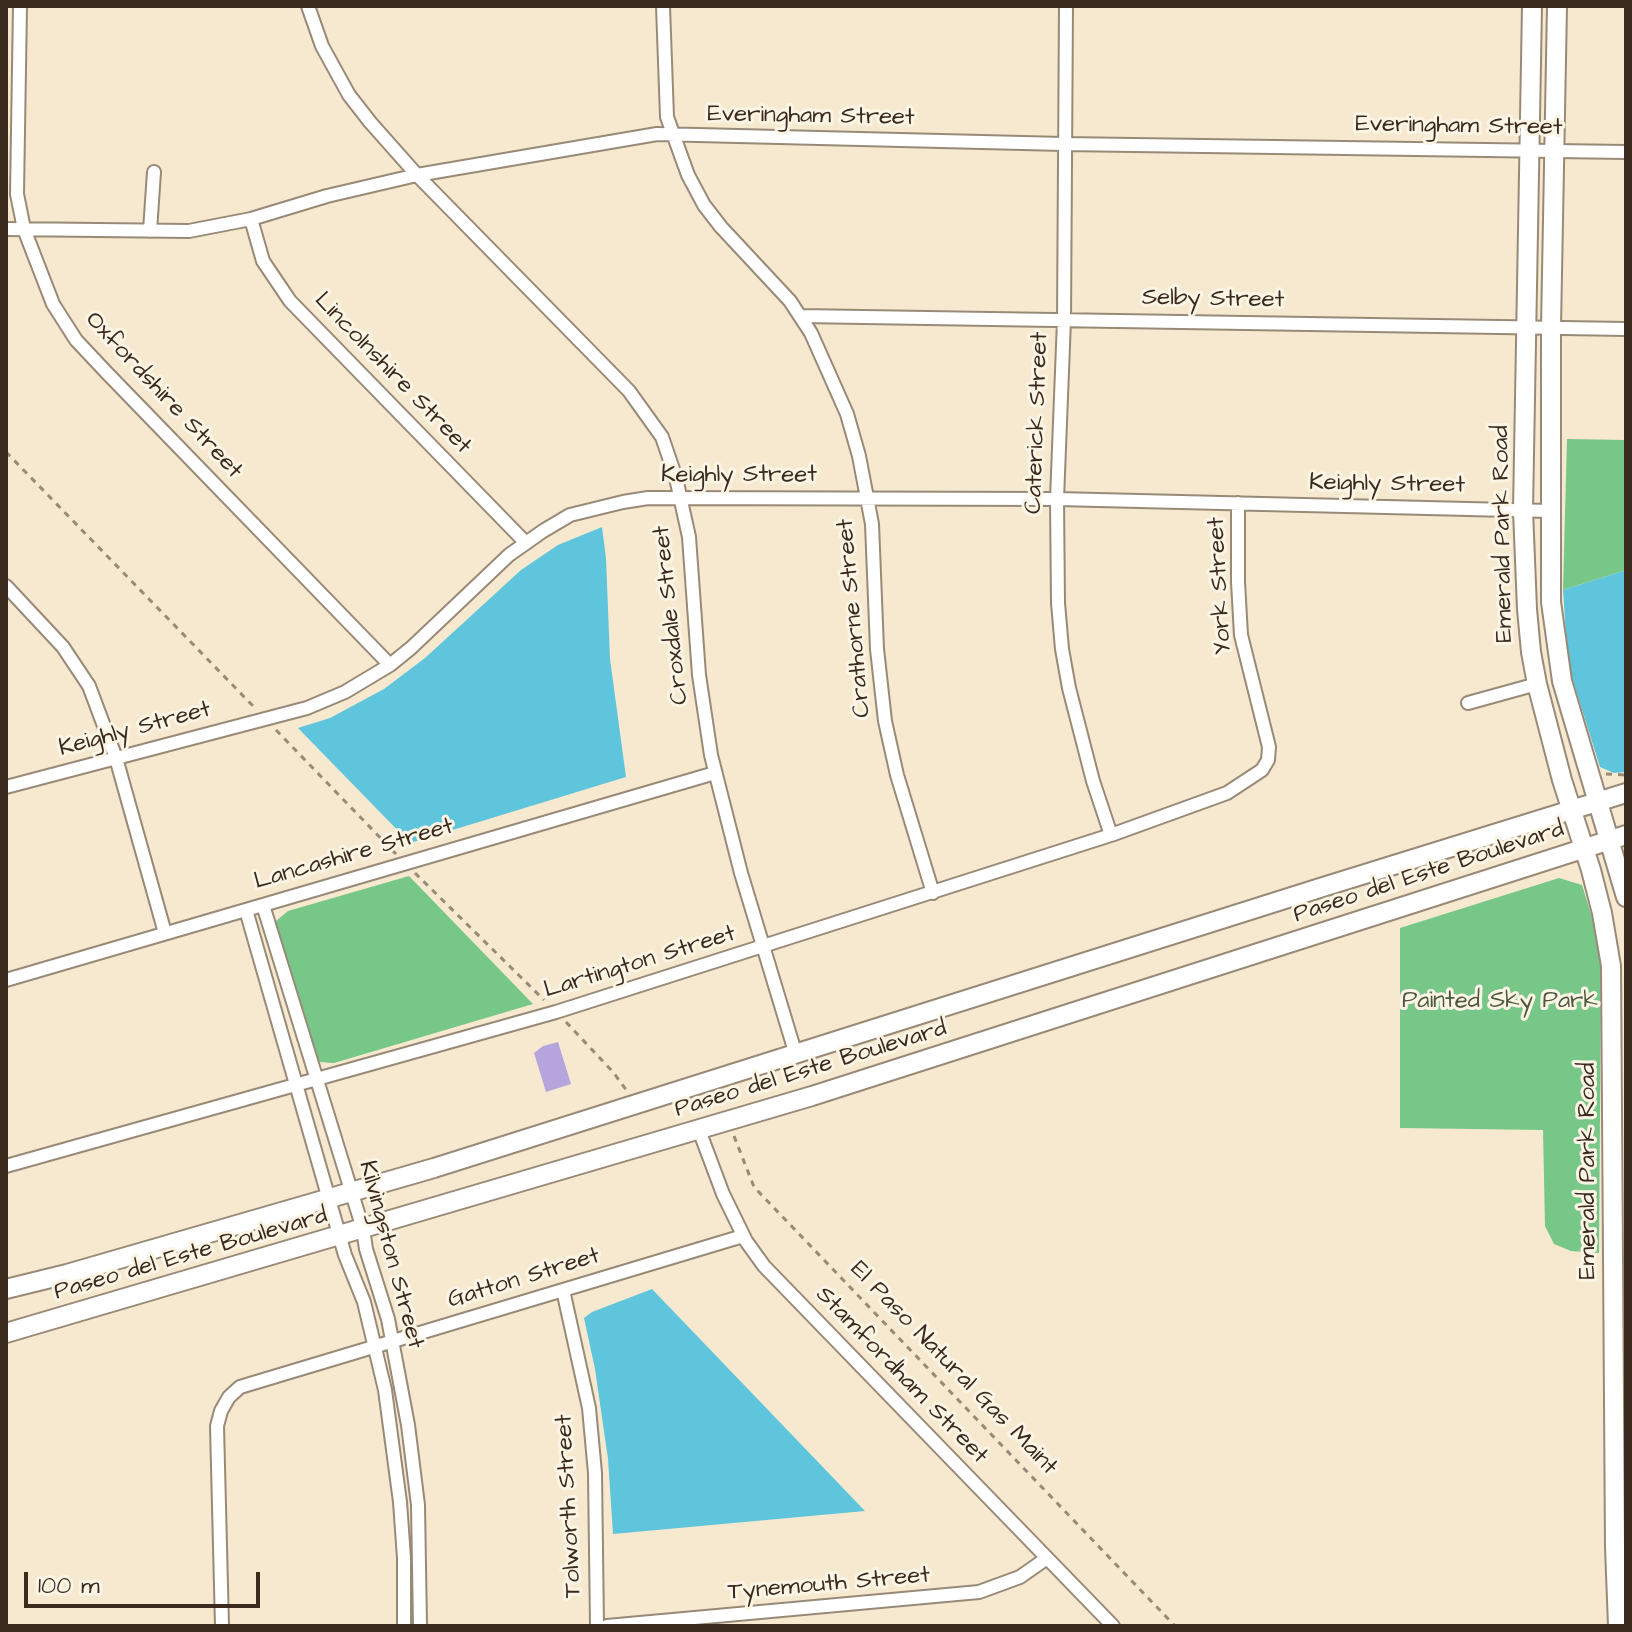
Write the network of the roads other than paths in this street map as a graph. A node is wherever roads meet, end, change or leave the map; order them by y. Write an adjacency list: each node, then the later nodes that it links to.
1 (20, 6): 16 (street, Oxfordshire Street)
2 (308, 6): 13 (street, Croxdale Street)
3 (663, 6): 7 (street, Crathorne Street)
4 (1066, 6): 8 (street, Caterick Street)
5 (1532, 6): 9 (main road, Emerald Park Road)
6 (1557, 6): 10 (main road, Emerald Park Road)
7 (672, 133): 8 (street, Everingham Street); 13 (street, Everingham Street); 18 (street, Crathorne Street)
8 (1063, 144): 9 (street, Everingham Street); 19 (street, Caterick Street)
9 (1529, 150): 10 (street, Everingham Street); 20 (main road, Emerald Park Road)
10 (1554, 151): 11 (street, Everingham Street); 21 (main road, Emerald Park Road)
11 (1626, 152)
12 (154, 172): 17 (street)
13 (417, 175): 14 (street, Everingham Street); 23 (street, Croxdale Street)
14 (251, 219): 17 (street, Everingham Street); 29 (street, Lincolnshire Street)
15 (6, 229): 16 (street, Everingham Street)
16 (24, 229): 17 (street, Everingham Street); 31 (street, Oxfordshire Street)
17 (150, 231)
18 (800, 316): 19 (street, Selby Street); 24 (street, Crathorne Street)
19 (1064, 320): 20 (street, Selby Street); 25 (street, Caterick Street)
20 (1526, 326): 21 (street, Selby Street); 27 (main road, Emerald Park Road)
21 (1551, 327): 22 (street, Selby Street); 28 (main road, Emerald Park Road)
22 (1626, 329)
23 (681, 499): 24 (street, Keighly Street); 29 (street, Keighly Street); 36 (street, Croxdale Street)
24 (866, 499): 25 (street, Keighly Street); 44 (street, Crathorne Street)
25 (1057, 499): 26 (street, Keighly Street); 41 (street, Caterick Street)
26 (1238, 503): 27 (street, Keighly Street); 35 (street, York Street)
27 (1523, 510): 28 (street, Keighly Street); 32 (main road, Emerald Park Road)
28 (1550, 511): 39 (main road, Emerald Park Road)
29 (526, 543): 31 (street, Keighly Street)
30 (6, 586): 34 (street)
31 (390, 665): 34 (street, Keighly Street)
32 (1537, 684): 33 (street); 40 (main road, Emerald Park Road)
33 (1468, 703)
34 (116, 758): 37 (street, Keighly Street); 48 (street)
35 (1268, 760): 41 (street, Lartington Street)
36 (715, 773): 46 (street, Lancashire Street); 49 (street, Croxdale Street)
37 (6, 787)
38 (1626, 793): 39 (main road, Paseo del Este Boulevard)
39 (1596, 803): 40 (main road, Paseo del Este Boulevard); 42 (main road, Emerald Park Road)
40 (1572, 809): 43 (main road, Emerald Park Road); 51 (main road, Paseo del Este Boulevard)
41 (1111, 835): 44 (street, Lartington Street)
42 (1617, 838): 43 (main road, Paseo del Este Boulevard); 45 (main road, Emerald Park Road)
43 (1585, 849): 54 (main road, Paseo del Este Boulevard); 55 (main road, Emerald Park Road)
44 (933, 893): 49 (street, Lartington Street)
45 (1626, 897)
46 (263, 905): 47 (street, Lancashire Street); 52 (street, Kilvingston Street)
47 (246, 910): 48 (street, Lancashire Street); 53 (street, Kilvingston Street)
48 (165, 933): 50 (street, Lancashire Street)
49 (763, 948): 51 (street, Croxdale Street); 52 (street, Lartington Street)
50 (6, 980)
51 (796, 1055): 57 (main road, Paseo del Este Boulevard)
52 (316, 1078): 53 (street, Lartington Street); 57 (street, Kilvingston Street)
53 (296, 1084): 56 (street, Lartington Street); 58 (street, Kilvingston Street)
54 (699, 1130): 59 (main road, Paseo del Este Boulevard); 61 (street, Stamfordham Street)
55 (1620, 1140): 74 (main road, Emerald Park Road)
56 (6, 1166)
57 (351, 1192): 58 (main road, Paseo del Este Boulevard); 59 (street, Kilvingston Street)
58 (329, 1199): 60 (street, Kilvingston Street); 62 (main road, Paseo del Este Boulevard)
59 (363, 1229): 60 (main road, Paseo del Este Boulevard); 65 (street, Kilvingston Street)
60 (340, 1236): 64 (main road, Paseo del Este Boulevard); 66 (street, Kilvingston Street)
61 (743, 1236): 63 (street, Gatton Street); 67 (street, Stamfordham Street)
62 (6, 1289)
63 (563, 1290): 65 (street, Gatton Street); 71 (street, Tolworth Street)
64 (6, 1333)
65 (393, 1342): 66 (street, Gatton Street); 70 (street, Kilvingston Street)
66 (375, 1347): 68 (street, Gatton Street); 69 (street, Kilvingston Street)
67 (1047, 1558): 72 (street, Tynemouth Street); 73 (street, Stamfordham Street)
68 (222, 1626)
69 (404, 1626)
70 (420, 1626)
71 (597, 1626)
72 (607, 1626)
73 (1113, 1626)
74 (1618, 1626)

